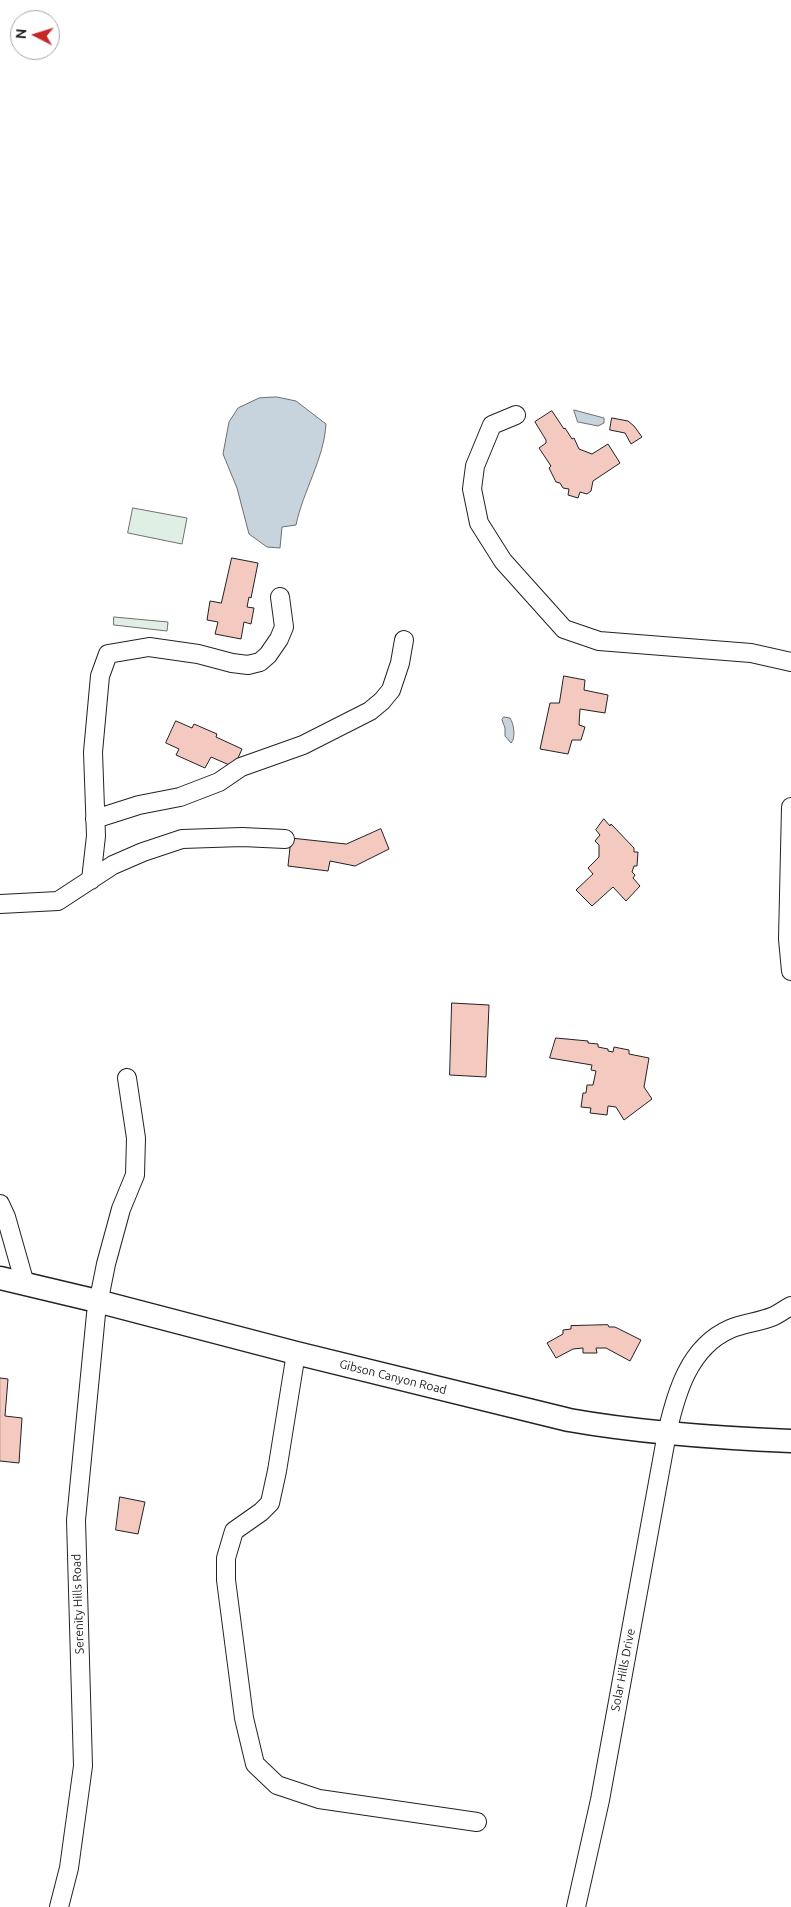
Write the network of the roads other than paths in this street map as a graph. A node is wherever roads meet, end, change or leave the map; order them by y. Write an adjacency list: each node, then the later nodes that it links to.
1 (516, 415): 4 (street)
2 (280, 597): 6 (street)
3 (404, 640): 6 (street)
4 (791, 662)
5 (791, 807): 10 (street)
6 (95, 819): 8 (street)
7 (285, 839): 8 (street)
8 (91, 880): 9 (street)
9 (0, 904)
10 (791, 971)
11 (127, 1078): 15 (street, Serenity Hills Road)
12 (0, 1204): 14 (street)
13 (0, 1278): 14 (main road, Gibson Canyon Road)
14 (25, 1284): 15 (main road, Gibson Canyon Road)
15 (97, 1301): 17 (main road, Gibson Canyon Road); 21 (street, Serenity Hills Road)
16 (791, 1306): 18 (street, Solar Hills Drive)
17 (296, 1353): 18 (main road, Gibson Canyon Road); 20 (street)
18 (667, 1433): 19 (main road, Gibson Canyon Road); 22 (street, Solar Hills Drive)
19 (791, 1441)
20 (477, 1822)
21 (59, 1907)
22 (576, 1907)

